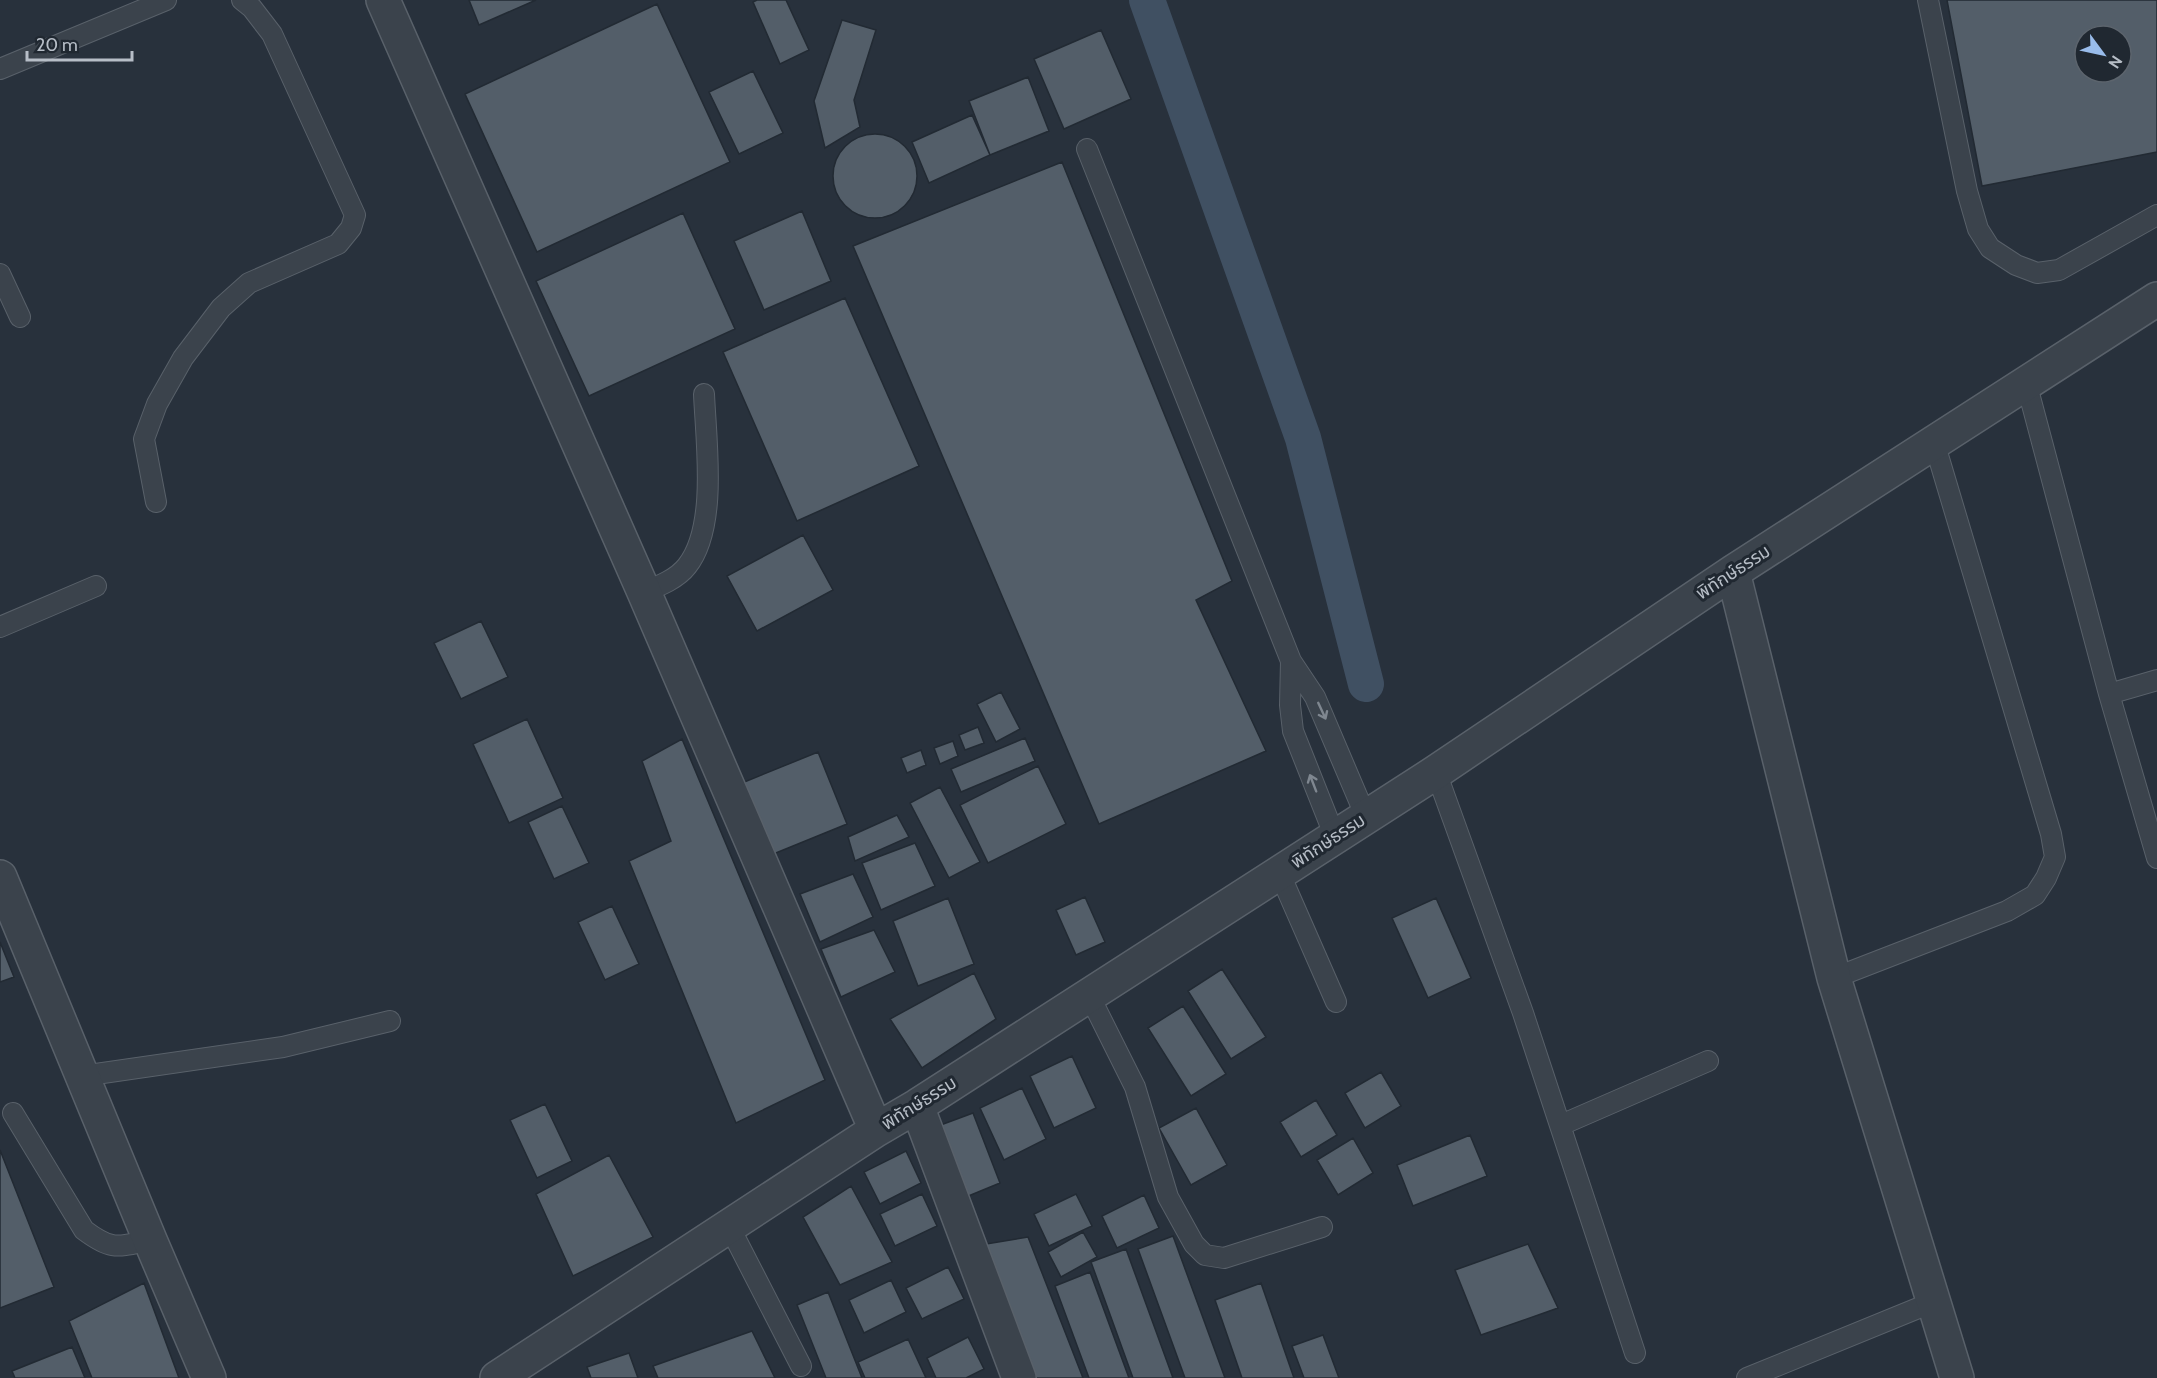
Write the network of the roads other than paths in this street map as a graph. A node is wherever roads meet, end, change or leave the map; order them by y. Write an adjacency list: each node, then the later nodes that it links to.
1 (166, 0): 5 (lane)
2 (242, 0): 14 (lane)
3 (383, 0): 17 (street)
4 (1928, 0): 7 (lane)
5 (0, 69)
6 (1087, 149): 19 (lane)
7 (2157, 215)
8 (0, 274): 10 (lane)
9 (2157, 299): 11 (street, พิทักษ์ธรรม)
10 (20, 317)
11 (2026, 382): 13 (street, พิทักษ์ธรรม); 21 (lane)
12 (704, 394): 17 (lane)
13 (1934, 442): 15 (street, พิทักษ์ธรรม); 28 (lane)
14 (156, 502)
15 (1733, 572): 22 (street, พิทักษ์ธรรม); 28 (street)
16 (96, 586): 18 (lane)
17 (644, 592): 37 (street)
18 (0, 627)
19 (1291, 661): 23 (lane, one-way to 23); 24 (lane, one-way to 19)
20 (2157, 680): 21 (lane)
21 (2109, 694): 25 (lane)
22 (1436, 772): 23 (street, พิทักษ์ธรรม); 36 (lane)
23 (1366, 817): 24 (street, พิทักษ์ธรรม)
24 (1335, 837): 26 (street, พิทักษ์ธรรม)
25 (2157, 858)
26 (1280, 873): 29 (street, พิทักษ์ธรรม); 30 (lane)
27 (0, 877): 33 (street)
28 (1834, 978): 41 (street)
29 (1089, 995): 34 (street, พิทักษ์ธรรม); 39 (lane)
30 (1336, 1002)
31 (390, 1022): 33 (lane)
32 (1708, 1061): 36 (lane)
33 (82, 1076): 40 (street)
34 (917, 1106): 37 (street, พิทักษ์ธรรม); 46 (street)
35 (13, 1113): 40 (lane)
36 (1561, 1125): 42 (lane)
37 (876, 1130): 38 (street, พิทักษ์ธรรม)
38 (729, 1226): 43 (lane); 45 (street, พิทักษ์ธรรม)
39 (1322, 1227)
40 (150, 1240): 44 (street)
41 (1933, 1302): 47 (lane); 48 (street)
42 (1635, 1353)
43 (801, 1366)
44 (210, 1378)
45 (497, 1378)
46 (1019, 1378)
47 (1747, 1378)
48 (1957, 1378)

